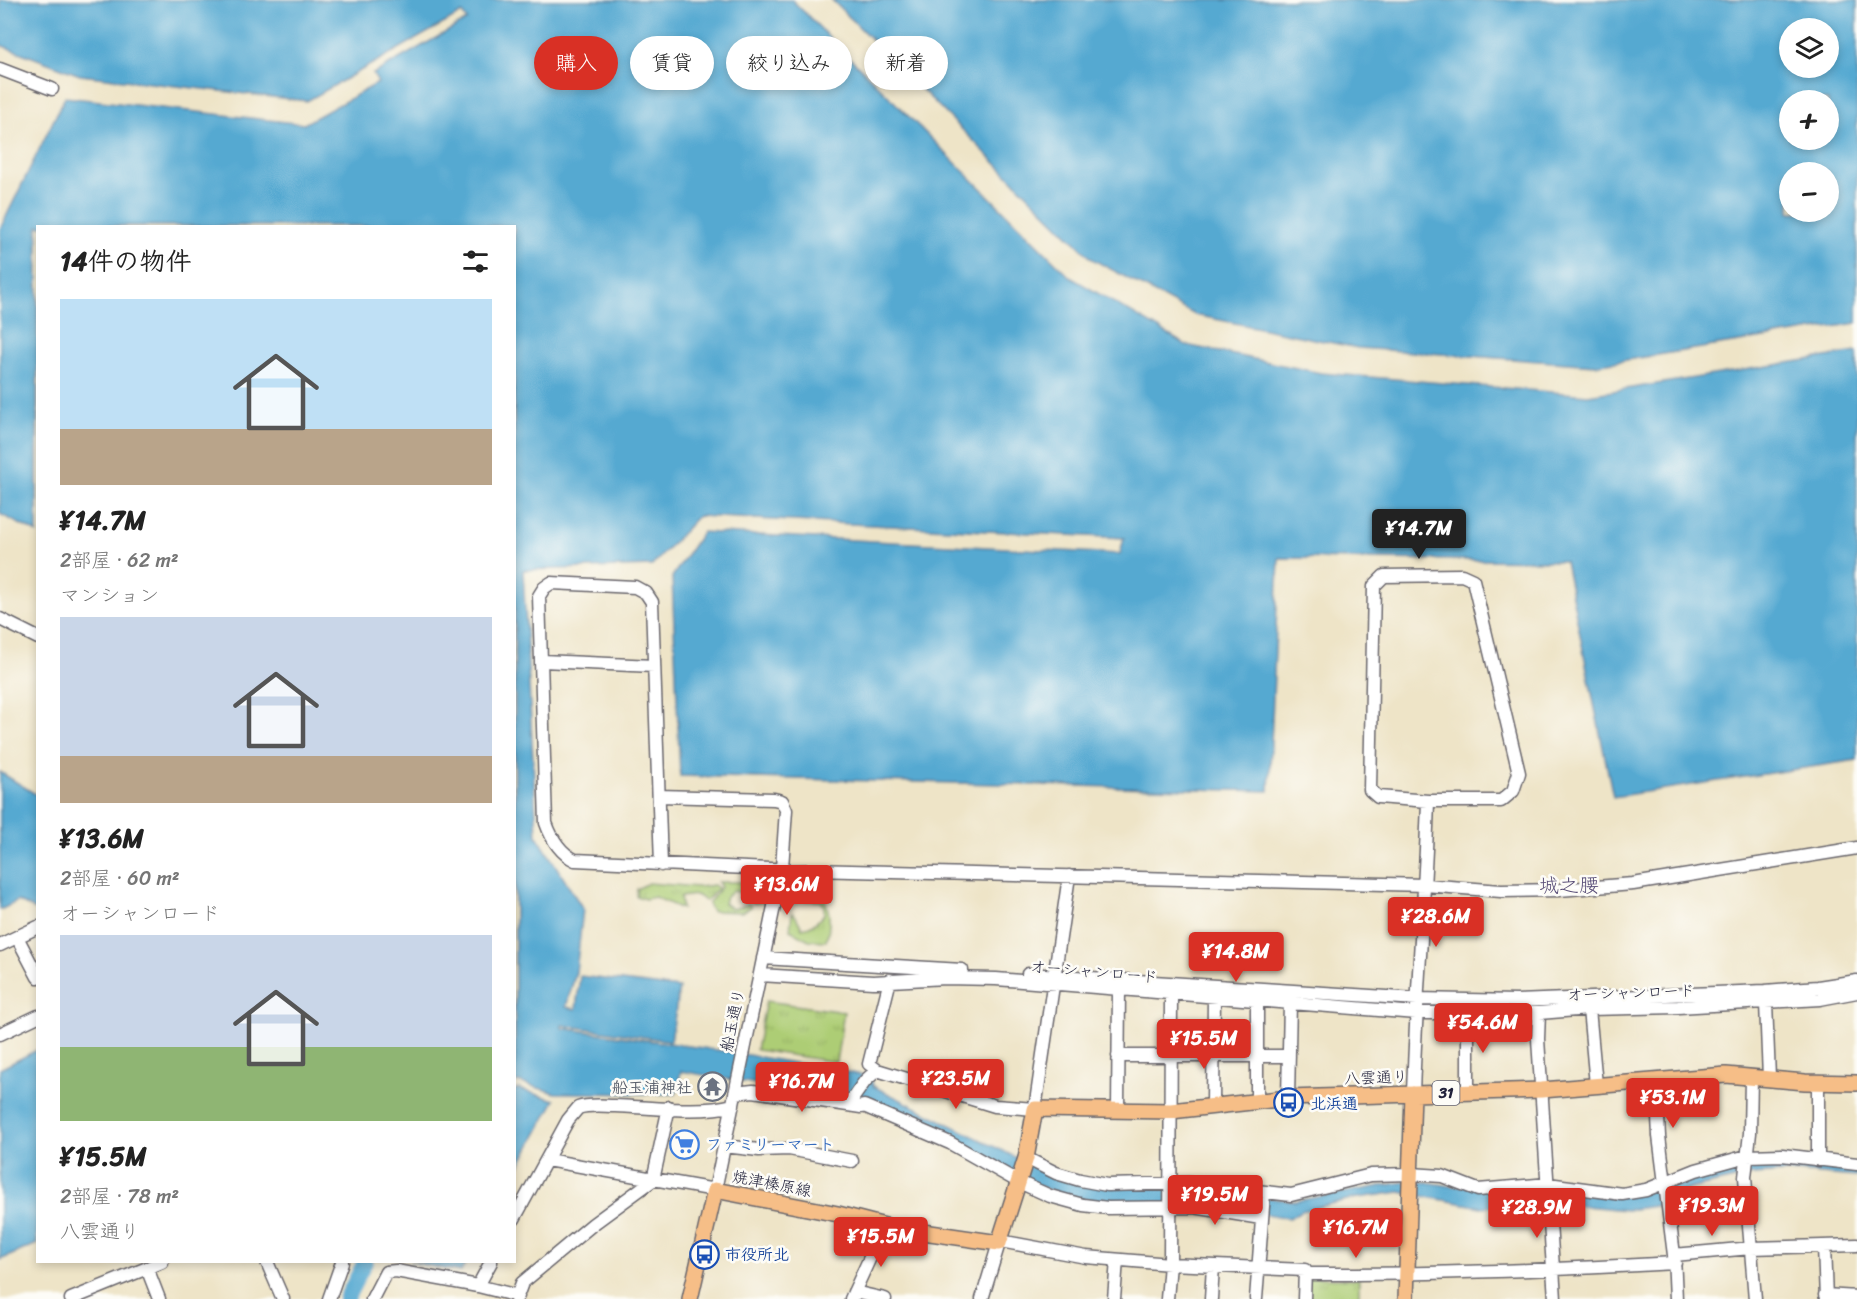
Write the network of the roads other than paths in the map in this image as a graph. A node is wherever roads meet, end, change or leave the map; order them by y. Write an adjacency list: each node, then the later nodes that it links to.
1 (0, 69): 2 (street)
2 (52, 89)
3 (0, 620): 4 (street)
4 (36, 637)
5 (542, 661): 6 (street); 6 (street); 10 (street)
6 (654, 666): 7 (street)
7 (659, 796): 10 (street); 11 (street, 船玉通り)
8 (1428, 801): 8 (street); 13 (street)
9 (1857, 848): 13 (street)
10 (661, 865): 11 (street)
11 (782, 868): 12 (street); 17 (street, 船玉通り)
12 (1069, 876): 13 (street); 21 (street)
13 (1425, 885): 28 (street)
14 (36, 928): 15 (street)
15 (18, 937): 16 (street); 18 (street)
16 (0, 945)
17 (763, 958): 19 (street, 船玉通り); 21 (street, オーシャンロード)
18 (36, 973)
19 (759, 975): 20 (street, オーシャンロード); 51 (street, 船玉通り)
20 (890, 980): 21 (street, オーシャンロード); 42 (street)
21 (1055, 980): 23 (street, オーシャンロード); 28 (street, オーシャンロード); 58 (street)
22 (1857, 981): 28 (street, オーシャンロード)
23 (1119, 989): 25 (street, オーシャンロード); 39 (street)
24 (1857, 992): 30 (street, オーシャンロード)
25 (1171, 993): 26 (street, オーシャンロード); 37 (street)
26 (1214, 996): 27 (street, オーシャンロード); 38 (street)
27 (1257, 999): 29 (street, オーシャンロード); 40 (street)
28 (1417, 999): 32 (street)
29 (1290, 1002): 32 (street, オーシャンロード); 41 (street)
30 (1766, 1003): 31 (street, オーシャンロード); 44 (street)
31 (1589, 1009): 33 (street, オーシャンロード); 48 (street)
32 (1416, 1013): 34 (street, オーシャンロード); 52 (street)
33 (1539, 1013): 34 (street, オーシャンロード); 49 (street)
34 (1468, 1014): 50 (street)
35 (36, 1017): 36 (street)
36 (0, 1034)
37 (1171, 1055): 38 (street); 39 (street); 60 (street)
38 (1213, 1055): 40 (street); 56 (street)
39 (1118, 1056): 59 (street)
40 (1256, 1056): 41 (street); 54 (street)
41 (1289, 1056): 53 (street)
42 (874, 1072): 55 (street); 58 (street)
43 (1751, 1077): 44 (main road, 八雲通り / 31); 45 (main road, 八雲通り / 31); 62 (street)
44 (1769, 1078): 46 (main road, 八雲通り / 31)
45 (1656, 1080): 48 (main road, 八雲通り / 31); 70 (street)
46 (1818, 1083): 47 (main road, 八雲通り / 31); 65 (street)
47 (1857, 1083)
48 (1596, 1085): 49 (main road, 八雲通り / 31)
49 (1542, 1090): 50 (main road, 八雲通り / 31); 73 (street)
50 (1468, 1093): 52 (main road, 八雲通り / 31)
51 (735, 1094): 55 (street); 57 (street); 61 (street, 船玉通り)
52 (1413, 1094): 53 (main road, 八雲通り / 31); 68 (main road)
53 (1288, 1098): 54 (main road, 八雲通り / 31)
54 (1257, 1101): 56 (main road, 八雲通り / 31)
55 (849, 1103): 71 (street)
56 (1213, 1106): 60 (main road, 八雲通り / 31)
57 (669, 1107): 63 (street); 69 (street)
58 (1035, 1109): 59 (main road, 八雲通り / 31); 64 (main road)
59 (1118, 1111): 60 (main road, 八雲通り / 31)
60 (1171, 1111): 72 (street)
61 (724, 1146): 66 (street); 74 (street, 船玉通り)
62 (1748, 1156): 65 (street); 70 (street); 83 (street)
63 (547, 1160): 69 (street); 77 (street)
64 (1026, 1160): 71 (main road); 72 (street)
65 (1818, 1160): 67 (street)
66 (852, 1161)
67 (1857, 1164)
68 (1411, 1174): 73 (street); 75 (street); 96 (main road)
69 (652, 1180): 74 (street); 99 (street)
70 (1665, 1181): 73 (street); 84 (street)
71 (1019, 1182): 76 (street); 80 (main road)
72 (1170, 1182): 75 (street); 76 (street)
73 (1548, 1184): 94 (street)
74 (715, 1190): 79 (main road, 焼津榛原線); 107 (main road, 船玉通り)
75 (1264, 1193): 78 (street)
76 (1170, 1207): 78 (street); 90 (street)
77 (516, 1215)
78 (1261, 1218): 93 (street)
79 (889, 1227): 80 (main road, 焼津榛原線); 98 (street)
80 (999, 1242): 85 (street); 109 (street)
81 (1857, 1245): 82 (street)
82 (1824, 1246): 83 (street); 100 (street)
83 (1752, 1248): 84 (street); 118 (street)
84 (1675, 1259): 94 (street); 117 (street)
85 (1117, 1260): 90 (street); 110 (street)
86 (160, 1263): 92 (street)
87 (267, 1263): 104 (street)
88 (342, 1263): 105 (street)
89 (490, 1263): 97 (street)
90 (1170, 1264): 91 (street); 111 (street)
91 (1213, 1266): 93 (street); 112 (street)
92 (147, 1268): 102 (street); 103 (street)
93 (1258, 1269): 95 (street); 113 (street)
94 (1554, 1270): 96 (street); 116 (street)
95 (1305, 1272): 96 (street); 114 (street)
96 (1407, 1275): 115 (main road)
97 (478, 1286): 99 (street); 106 (street)
98 (852, 1296): 108 (street)
99 (517, 1297)
100 (1825, 1297): 101 (street)
101 (1857, 1297)
102 (72, 1299)
103 (159, 1299)
104 (283, 1299)
105 (329, 1299)
106 (372, 1299)
107 (690, 1299)
108 (885, 1299)
109 (982, 1299)
110 (1114, 1299)
111 (1167, 1299)
112 (1211, 1299)
113 (1256, 1299)
114 (1304, 1299)
115 (1406, 1299)
116 (1555, 1299)
117 (1676, 1299)
118 (1755, 1299)

